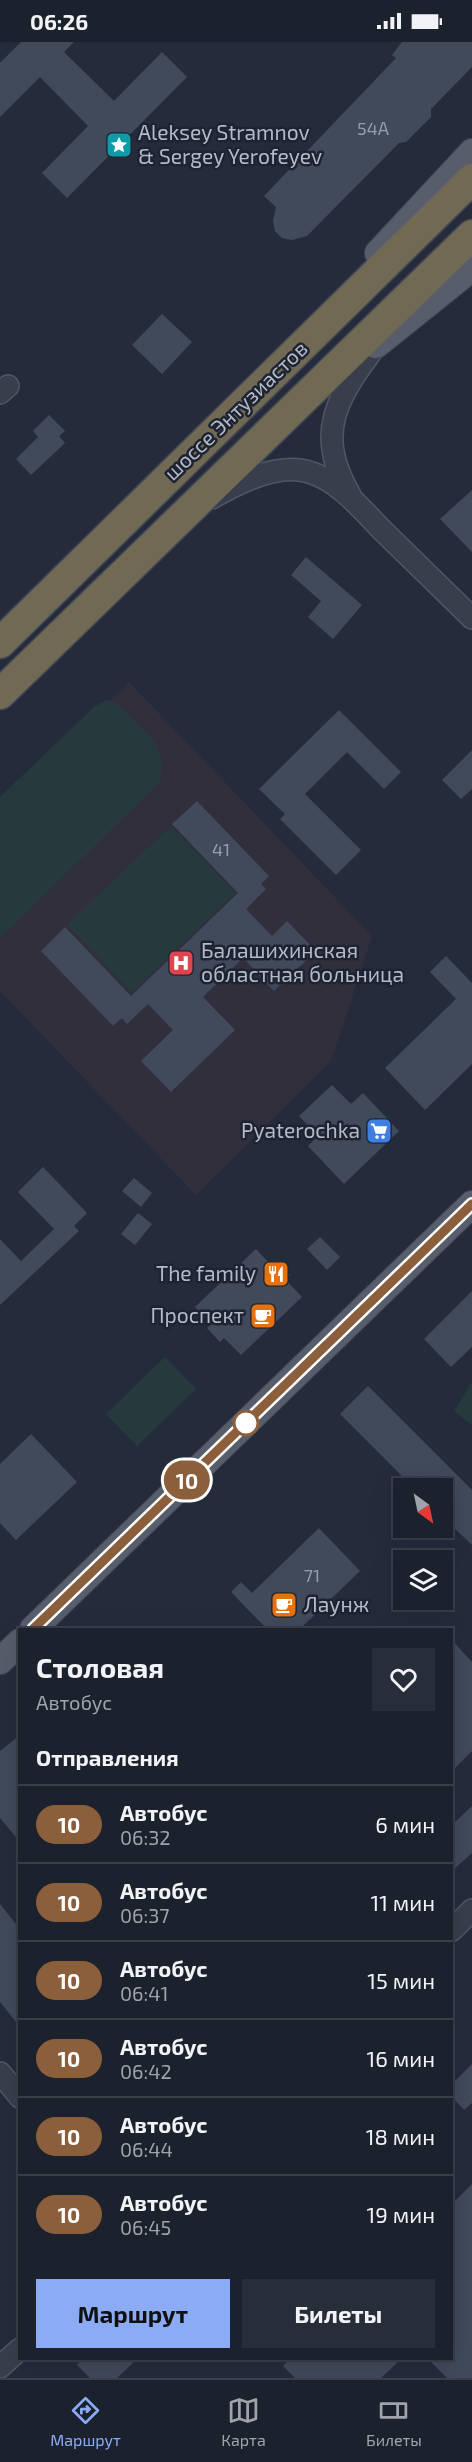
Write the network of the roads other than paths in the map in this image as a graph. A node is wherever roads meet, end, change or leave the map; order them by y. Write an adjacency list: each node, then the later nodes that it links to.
1 (472, 152): 7 (main road)
2 (472, 179): 7 (highway, шоссе Энтузиастов)
3 (472, 235): 6 (highway, шоссе Энтузиастов)
4 (472, 268): 5 (main road)
5 (377, 344): 6 (main road); 8 (street)
6 (273, 427): 9 (highway, шоссе Энтузиастов)
7 (206, 441): 10 (highway, шоссе Энтузиастов)
8 (355, 503): 9 (street); 11 (street)
9 (178, 520): 14 (highway, шоссе Энтузиастов)
10 (28, 615): 12 (street); 13 (highway, шоссе Энтузиастов)
11 (472, 618)
12 (0, 637)
13 (0, 643)
14 (0, 694)
15 (472, 1204): 16 (main road)
16 (34, 1628)
17 (18, 1644): 18 (main road)
18 (0, 1661)
19 (472, 1910): 20 (street)
20 (453, 1929)
21 (0, 2073): 22 (street)
22 (18, 2095)
23 (18, 2351): 24 (street)
24 (0, 2367)

